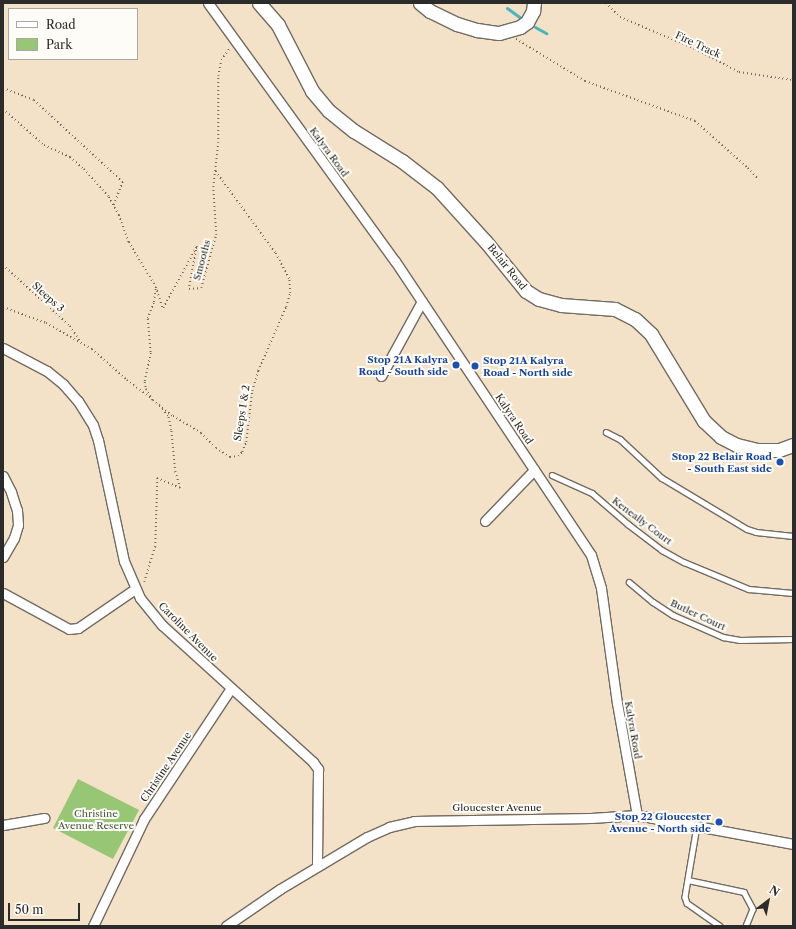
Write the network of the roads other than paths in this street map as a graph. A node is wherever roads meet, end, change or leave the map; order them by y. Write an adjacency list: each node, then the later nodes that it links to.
1 (208, 3): 5 (street, Kalyra Road)
2 (259, 3): 9 (main road, Belair Road)
3 (420, 3): 4 (main road)
4 (534, 3)
5 (422, 301): 7 (street); 10 (street, Kalyra Road)
6 (3, 348): 18 (street, Caroline Avenue)
7 (381, 376)
8 (606, 432): 14 (lane)
9 (793, 445)
10 (534, 470): 13 (street); 22 (street, Kalyra Road)
11 (552, 475): 19 (lane, Keneally Court)
12 (3, 476): 15 (street)
13 (484, 521)
14 (793, 536)
15 (3, 557)
16 (629, 582): 20 (lane, Butler Court)
17 (3, 593): 18 (street)
18 (138, 593): 21 (street, Caroline Avenue)
19 (793, 594)
20 (793, 639)
21 (231, 688): 27 (street, Caroline Avenue); 29 (street, Christine Avenue)
22 (637, 815): 25 (street, Gloucester Avenue); 27 (street, Gloucester Avenue)
23 (44, 818): 24 (street)
24 (3, 825)
25 (697, 826): 26 (street, Gloucester Avenue); 28 (lane)
26 (793, 844)
27 (317, 866): 30 (street, Gloucester Avenue)
28 (688, 880): 31 (lane); 32 (lane)
29 (93, 926)
30 (226, 926)
31 (720, 926)
32 (746, 926)

